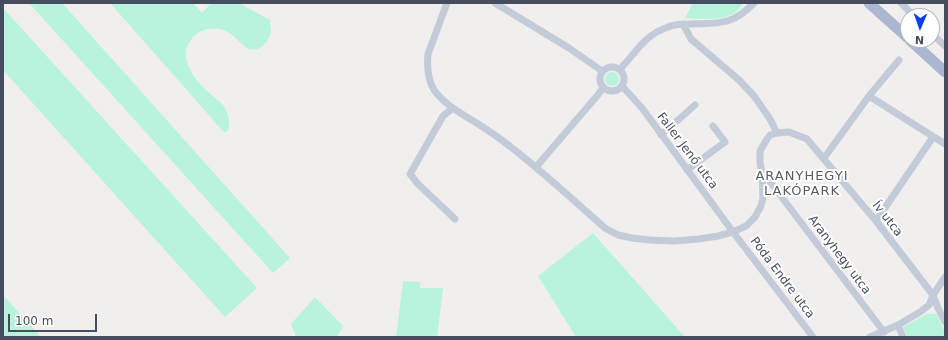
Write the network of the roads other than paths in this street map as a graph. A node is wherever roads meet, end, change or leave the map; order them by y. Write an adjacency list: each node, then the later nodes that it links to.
1 (447, 3): 16 (street)
2 (495, 3): 10 (street)
3 (754, 3): 5 (street)
4 (869, 3): 6 (main road)
5 (683, 24): 9 (street); 18 (street)
6 (900, 31)
7 (919, 48): 11 (main road)
8 (899, 60): 14 (street)
9 (620, 69): 10 (street); 12 (street)
10 (602, 71): 13 (street)
11 (945, 72)
12 (622, 86): 13 (street); 19 (street, Faller Jenő utca)
13 (603, 88): 23 (street)
14 (869, 96): 20 (street); 22 (street)
15 (695, 106): 19 (street)
16 (453, 108): 23 (street); 26 (street)
17 (713, 126): 24 (street)
18 (777, 133): 22 (street, Ív utca); 25 (street)
19 (661, 135): 24 (street, Faller Jenő utca)
20 (933, 137): 21 (street); 27 (street)
21 (945, 144)
22 (824, 158): 27 (street, Ív utca)
23 (536, 167): 28 (street)
24 (687, 170): 28 (street, Faller Jenő utca)
25 (762, 173): 28 (street); 33 (street, Aranyhegy utca)
26 (455, 218)
27 (876, 221): 30 (street, Ív utca)
28 (733, 232): 34 (street, Póda Endre utca)
29 (945, 277): 30 (street)
30 (933, 294): 31 (street, Ív utca); 32 (street)
31 (945, 322)
32 (898, 325): 33 (street); 36 (street)
33 (884, 332): 35 (street)
34 (813, 337)
35 (870, 337)
36 (903, 337)

